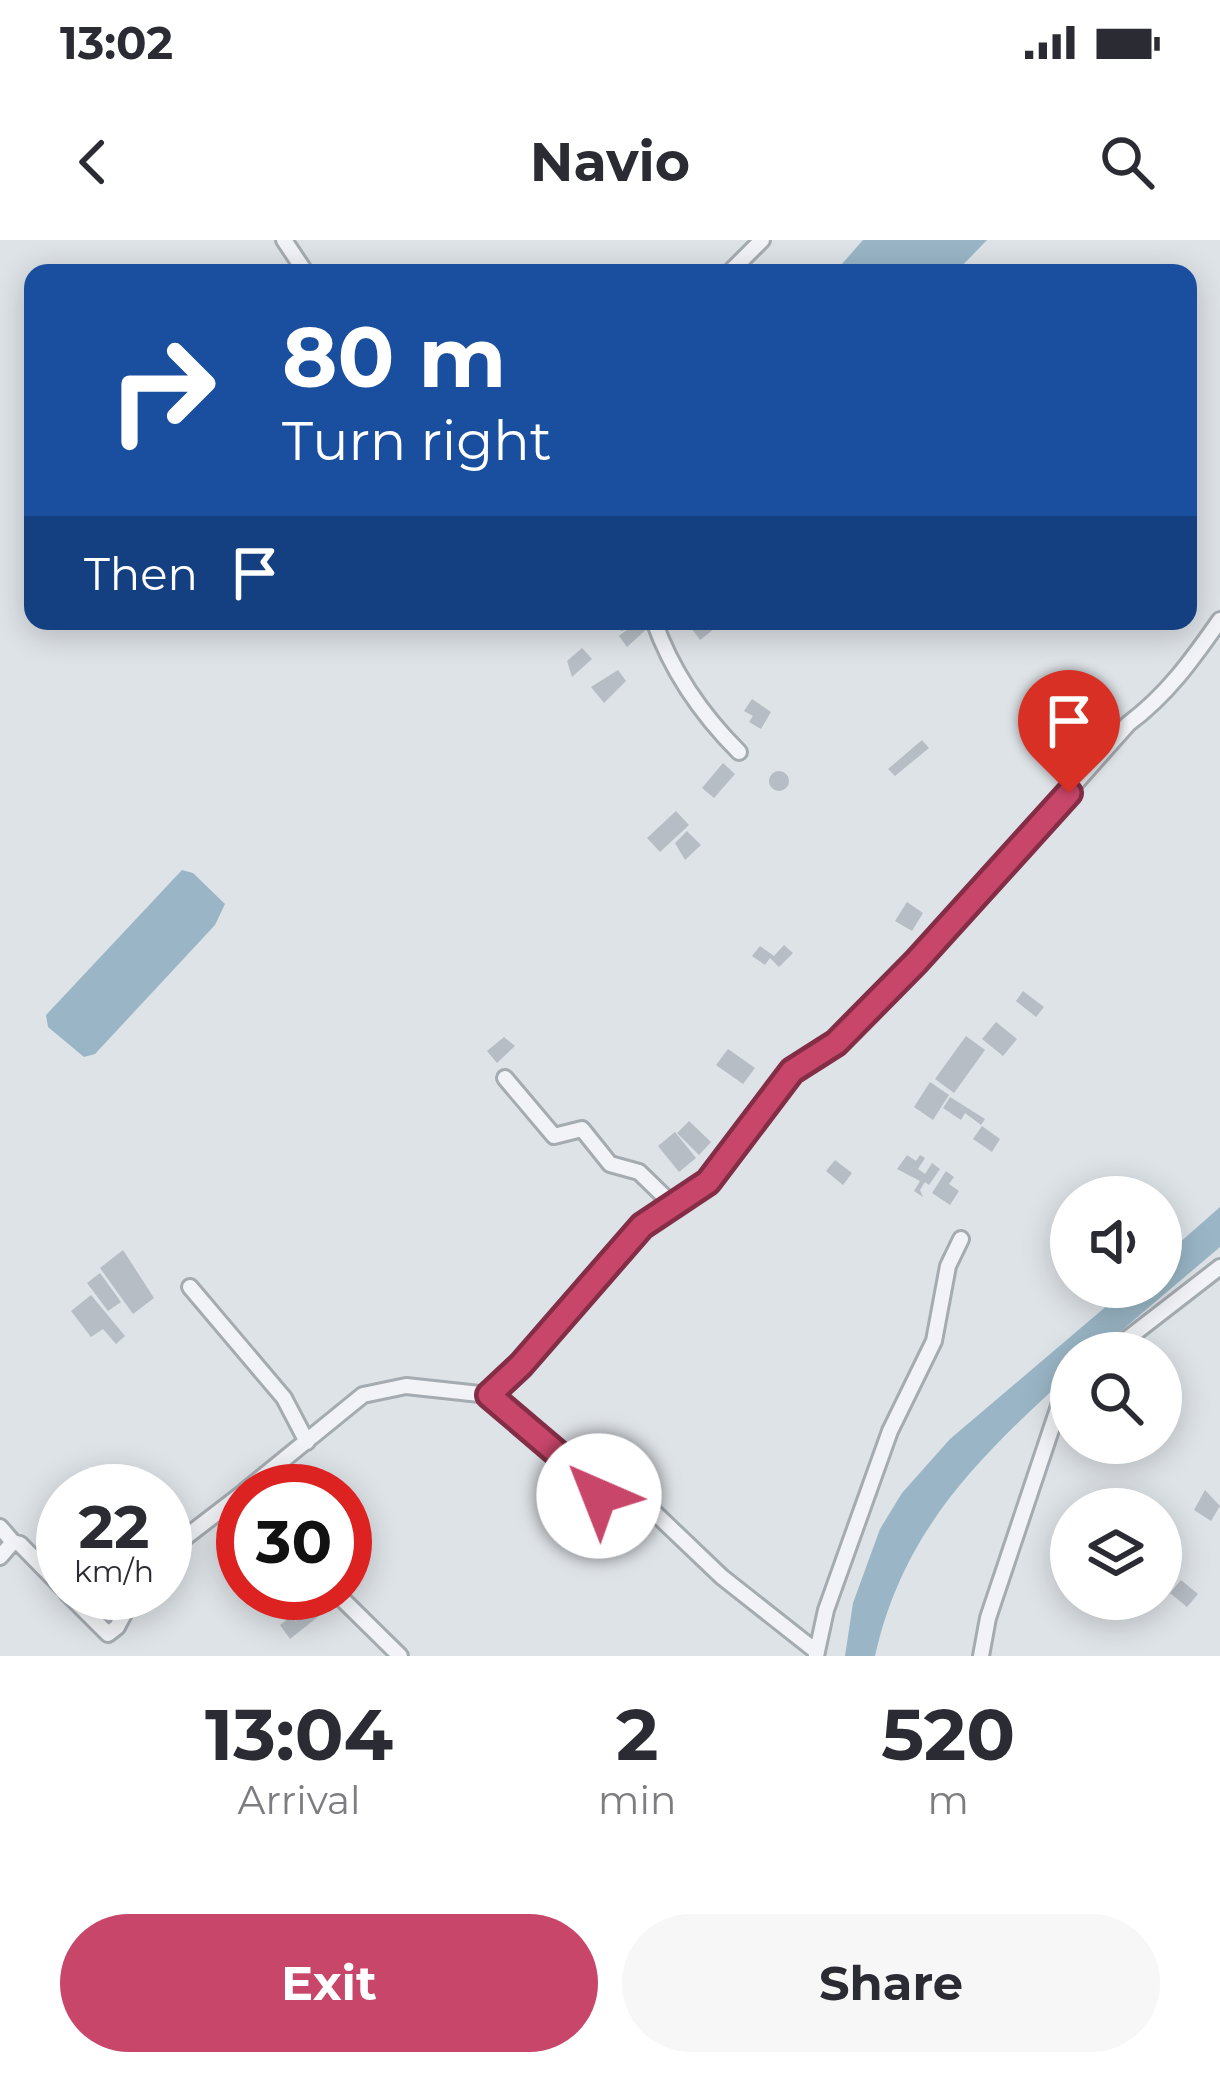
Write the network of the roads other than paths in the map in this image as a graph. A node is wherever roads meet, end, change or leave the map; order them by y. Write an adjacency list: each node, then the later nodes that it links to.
1 (762, 240): 2 (street)
2 (738, 264)
3 (1220, 620): 7 (street)
4 (657, 630): 5 (street)
5 (740, 752)
6 (505, 1078): 7 (street)
7 (671, 1203): 12 (street)
8 (961, 1239): 25 (street)
9 (1220, 1267): 11 (street)
10 (190, 1287): 14 (street)
11 (1136, 1332)
12 (489, 1395): 14 (street); 25 (street)
13 (1050, 1433): 27 (street)
14 (307, 1442): 15 (street)
15 (280, 1464)
16 (216, 1514): 18 (street)
17 (0, 1527): 19 (street)
18 (192, 1533)
19 (13, 1542): 20 (street); 21 (street)
20 (0, 1557)
21 (36, 1559)
22 (94, 1620): 23 (street)
23 (121, 1620)
24 (363, 1620): 26 (street)
25 (816, 1654)
26 (400, 1656)
27 (981, 1656)

